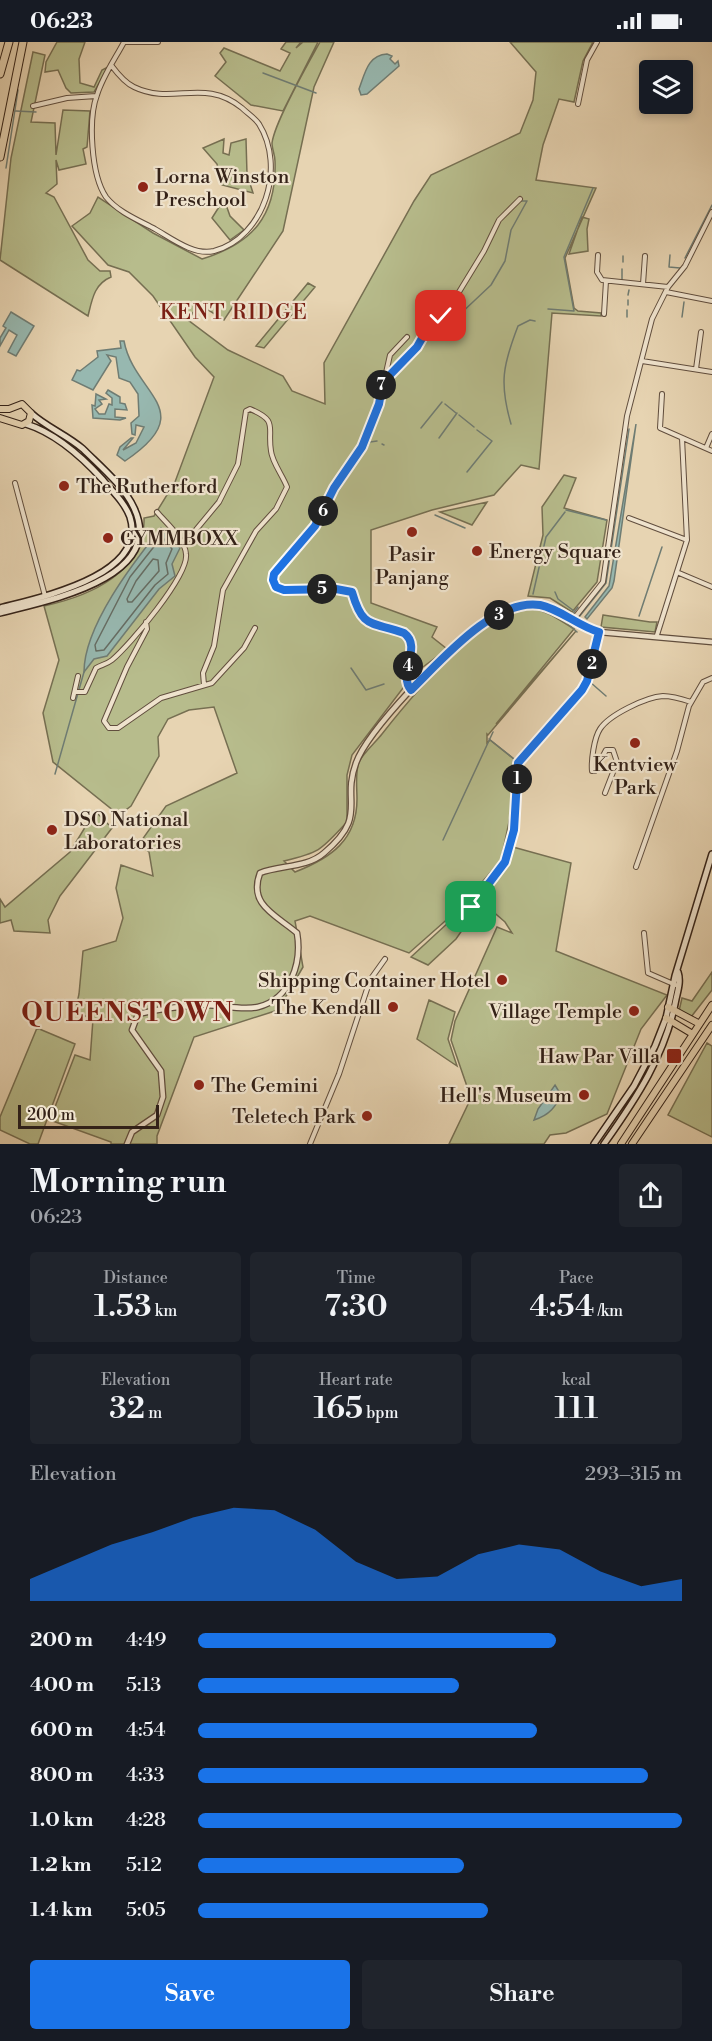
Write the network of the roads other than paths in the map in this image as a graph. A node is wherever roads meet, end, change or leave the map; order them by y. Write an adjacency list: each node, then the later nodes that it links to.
1 (9, 42): 7 (highway)
2 (23, 42): 11 (highway)
3 (124, 42): 4 (street); 6 (street)
4 (158, 42)
5 (597, 42): 9 (street)
6 (111, 65): 8 (street); 8 (street)
7 (0, 74)
8 (96, 96): 10 (street)
9 (578, 104)
10 (33, 106)
11 (0, 156)
12 (520, 199): 27 (street)
13 (712, 212): 18 (street)
14 (598, 255): 16 (street)
15 (645, 256): 17 (street)
16 (606, 281): 17 (street); 21 (street)
17 (643, 284): 18 (street)
18 (669, 287): 19 (street)
19 (666, 292): 20 (street); 24 (street)
20 (712, 301)
21 (604, 314)
22 (701, 332): 25 (street)
23 (407, 337): 27 (street)
24 (641, 361): 25 (street); 50 (street)
25 (696, 369): 26 (street)
26 (712, 372)
27 (383, 382): 58 (street)
28 (662, 394): 36 (street)
29 (0, 409): 30 (highway)
30 (9, 409): 31 (highway); 33 (highway)
31 (31, 413): 34 (highway); 48 (main road)
32 (0, 418): 33 (highway)
33 (8, 419): 34 (highway)
34 (26, 424): 46 (main road)
35 (712, 434): 37 (street)
36 (682, 438): 37 (street); 42 (street)
37 (706, 448): 38 (street)
38 (712, 451)
39 (15, 483): 46 (street)
40 (157, 512): 49 (street)
41 (629, 518): 42 (street)
42 (687, 540): 44 (street)
43 (185, 543): 57 (street)
44 (679, 573): 45 (street); 53 (street)
45 (712, 587)
46 (45, 596): 47 (main road)
47 (0, 608)
48 (0, 613)
49 (146, 622): 57 (street); 59 (street)
50 (572, 622): 52 (street); 58 (street)
51 (255, 628): 57 (street)
52 (599, 632): 53 (street); 65 (street)
53 (657, 634): 54 (street)
54 (712, 642)
55 (78, 676): 59 (street)
56 (712, 678): 61 (street)
57 (204, 685)
58 (411, 690): 75 (street)
59 (77, 693): 60 (street)
60 (73, 698)
61 (691, 702): 62 (street); 64 (street)
62 (605, 793)
63 (712, 854): 68 (main road)
64 (636, 867)
65 (471, 907)
66 (644, 933): 68 (street)
67 (385, 959): 76 (street)
68 (676, 985): 70 (main road)
69 (712, 1005): 72 (highway)
70 (671, 1009): 71 (main road); 72 (highway)
71 (668, 1019): 74 (highway); 77 (main road); 78 (main road)
72 (698, 1023): 74 (highway)
73 (712, 1025): 80 (highway)
74 (691, 1033): 79 (highway)
75 (127, 1144)
76 (310, 1144)
77 (594, 1144)
78 (604, 1144)
79 (621, 1144)
80 (632, 1144)

